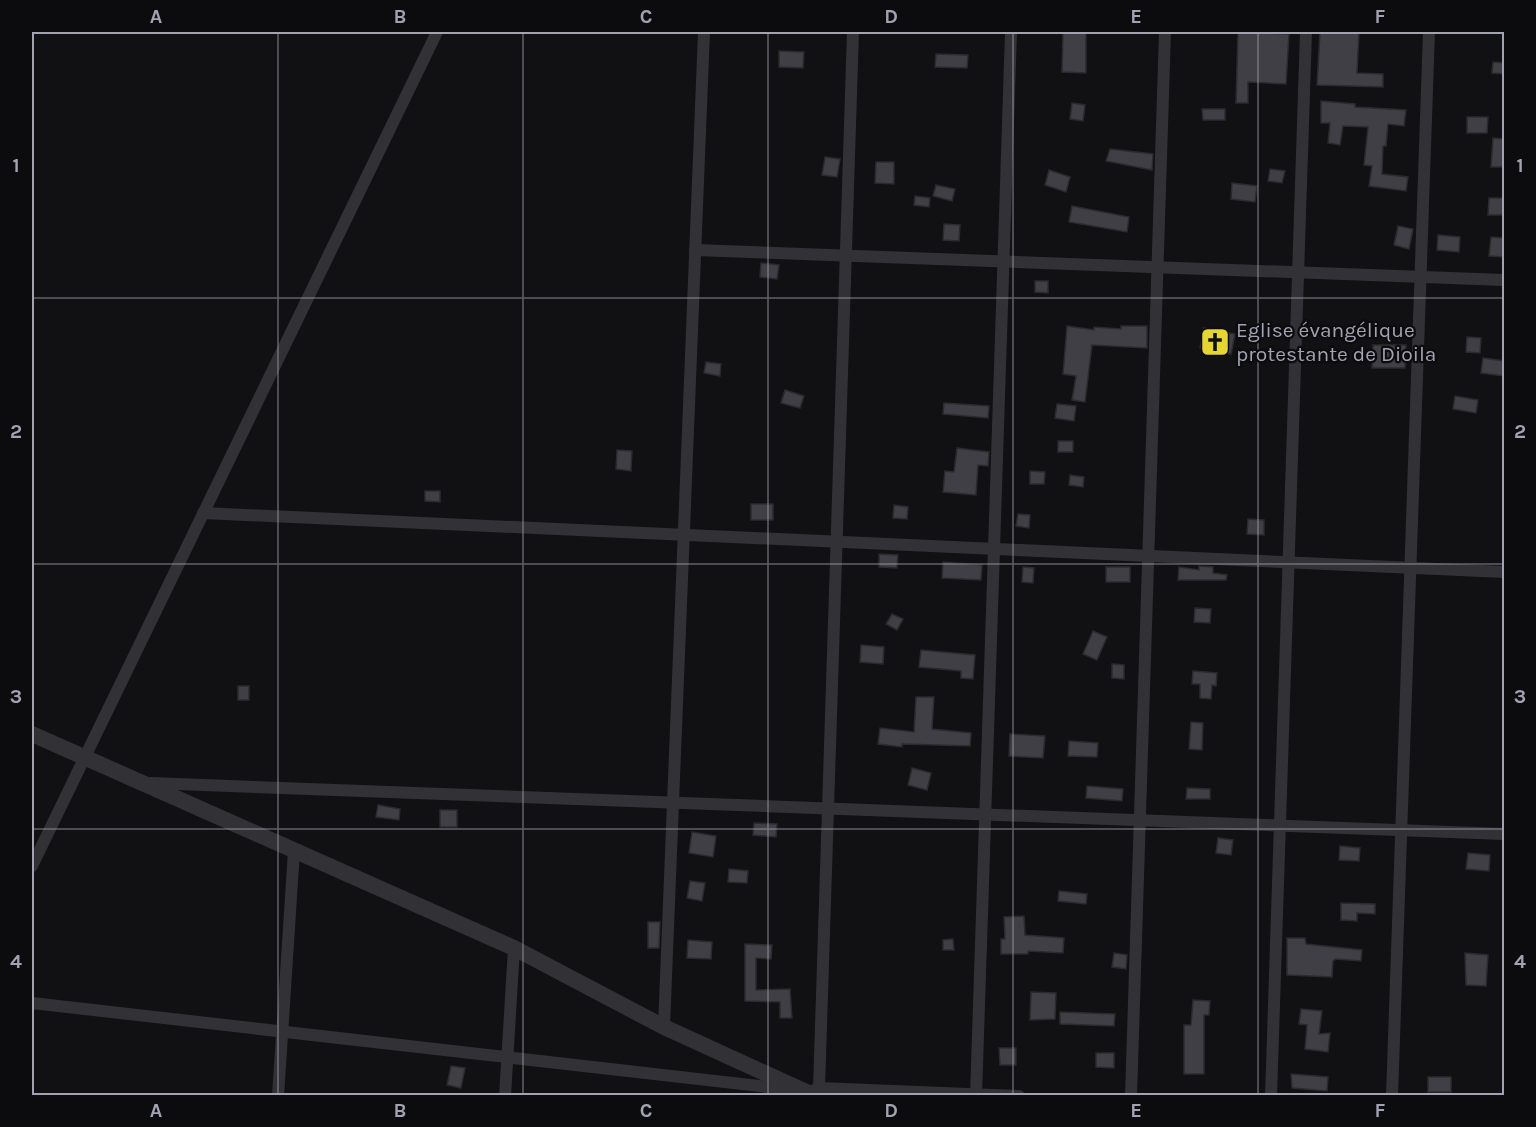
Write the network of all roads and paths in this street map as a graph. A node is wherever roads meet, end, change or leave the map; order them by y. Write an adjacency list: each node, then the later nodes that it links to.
1 (437, 32): 15 (street)
2 (704, 32): 8 (street)
3 (853, 32): 9 (street)
4 (1011, 32): 10 (street)
5 (1165, 32): 11 (street)
6 (1306, 32): 12 (street)
7 (1429, 32): 13 (street)
8 (695, 250): 9 (street); 16 (street)
9 (846, 256): 10 (street); 17 (street)
10 (1003, 261): 11 (street); 18 (street)
11 (1158, 267): 12 (street); 19 (street)
12 (1298, 273): 13 (street); 20 (street)
13 (1420, 277): 14 (street); 21 (street)
14 (1504, 280)
15 (204, 513): 16 (street); 24 (street)
16 (684, 535): 17 (street); 26 (street)
17 (836, 542): 18 (street); 27 (street)
18 (994, 549): 19 (street); 28 (street)
19 (1148, 556): 20 (street); 29 (street)
20 (1288, 562): 21 (street); 30 (street)
21 (1410, 568): 22 (street); 31 (street)
22 (1504, 572)
23 (32, 734): 24 (street)
24 (83, 757): 25 (street); 34 (street)
25 (141, 783): 26 (street); 33 (street)
26 (673, 803): 27 (street); 37 (street)
27 (828, 809): 28 (street); 40 (street)
28 (985, 815): 29 (street); 43 (street)
29 (1140, 820): 30 (street); 45 (street)
30 (1280, 826): 31 (street); 46 (street)
31 (1401, 830): 32 (street); 47 (street)
32 (1504, 834)
33 (294, 850): 35 (street); 38 (street)
34 (32, 866)
35 (514, 948): 37 (street); 39 (street)
36 (32, 1003): 38 (street)
37 (664, 1027): 40 (street)
38 (282, 1032): 39 (street); 41 (street)
39 (507, 1058): 40 (street); 42 (street)
40 (814, 1092): 43 (street)
41 (278, 1095)
42 (505, 1095)
43 (976, 1095): 44 (street)
44 (1019, 1095)
45 (1131, 1095)
46 (1271, 1095)
47 (1392, 1095)

